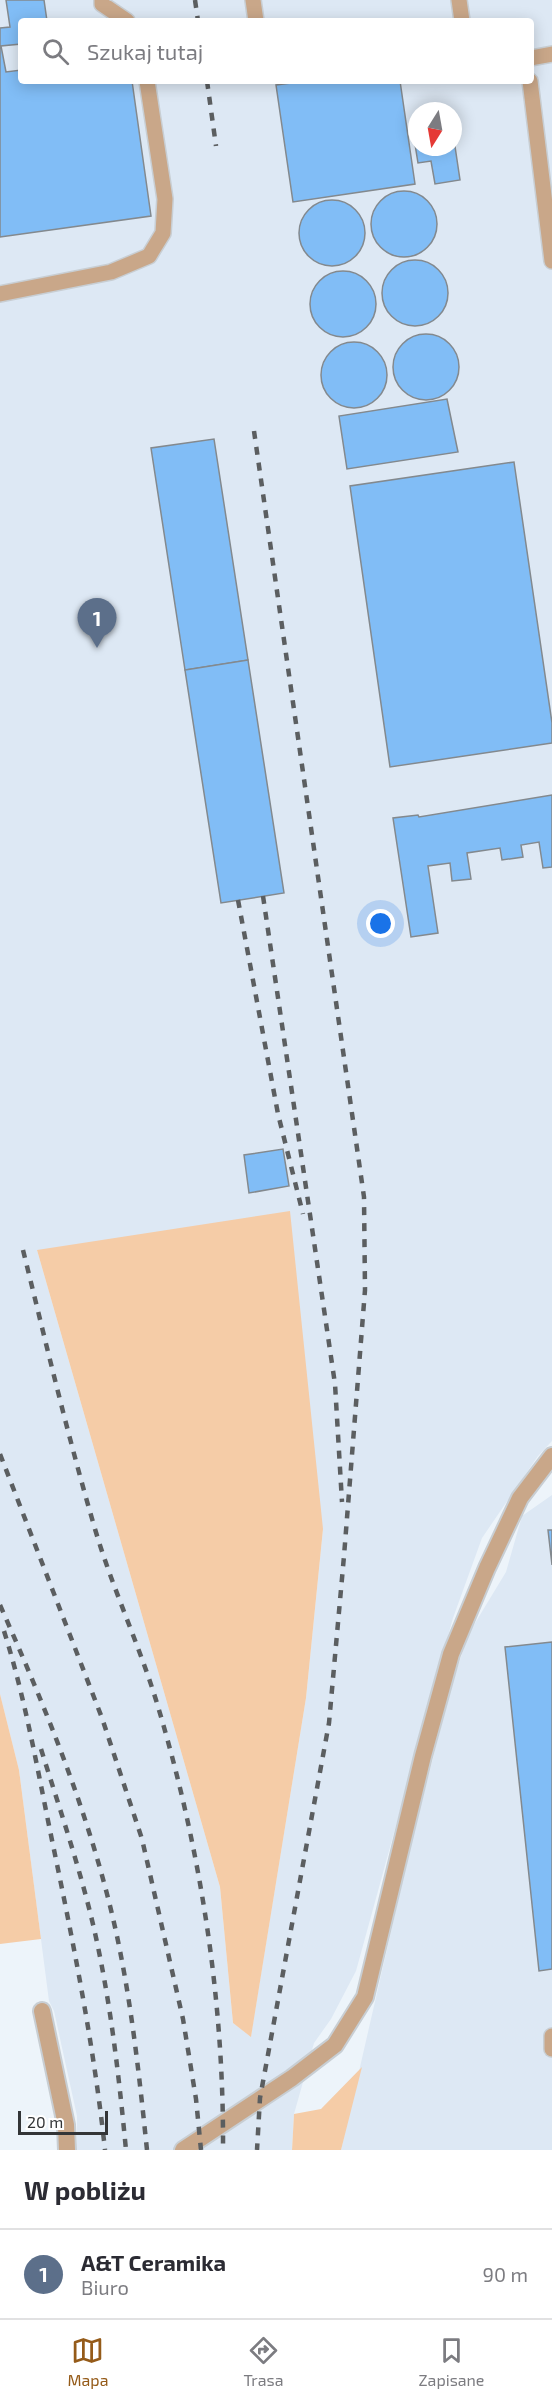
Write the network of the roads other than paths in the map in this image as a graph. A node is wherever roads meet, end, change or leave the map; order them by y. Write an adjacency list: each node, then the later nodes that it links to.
1 (102, 0): 4 (lane)
2 (253, 0): 5 (lane)
3 (459, 0): 6 (lane)
4 (123, 18)
5 (256, 18)
6 (462, 18)
7 (552, 54): 8 (lane)
8 (534, 57)
9 (147, 84): 12 (lane)
10 (530, 84): 11 (lane)
11 (552, 261)
12 (0, 294)
13 (552, 1456): 18 (street)
14 (42, 2011): 17 (street)
15 (552, 2036): 16 (lane)
16 (552, 2049)
17 (67, 2150)
18 (183, 2150)

